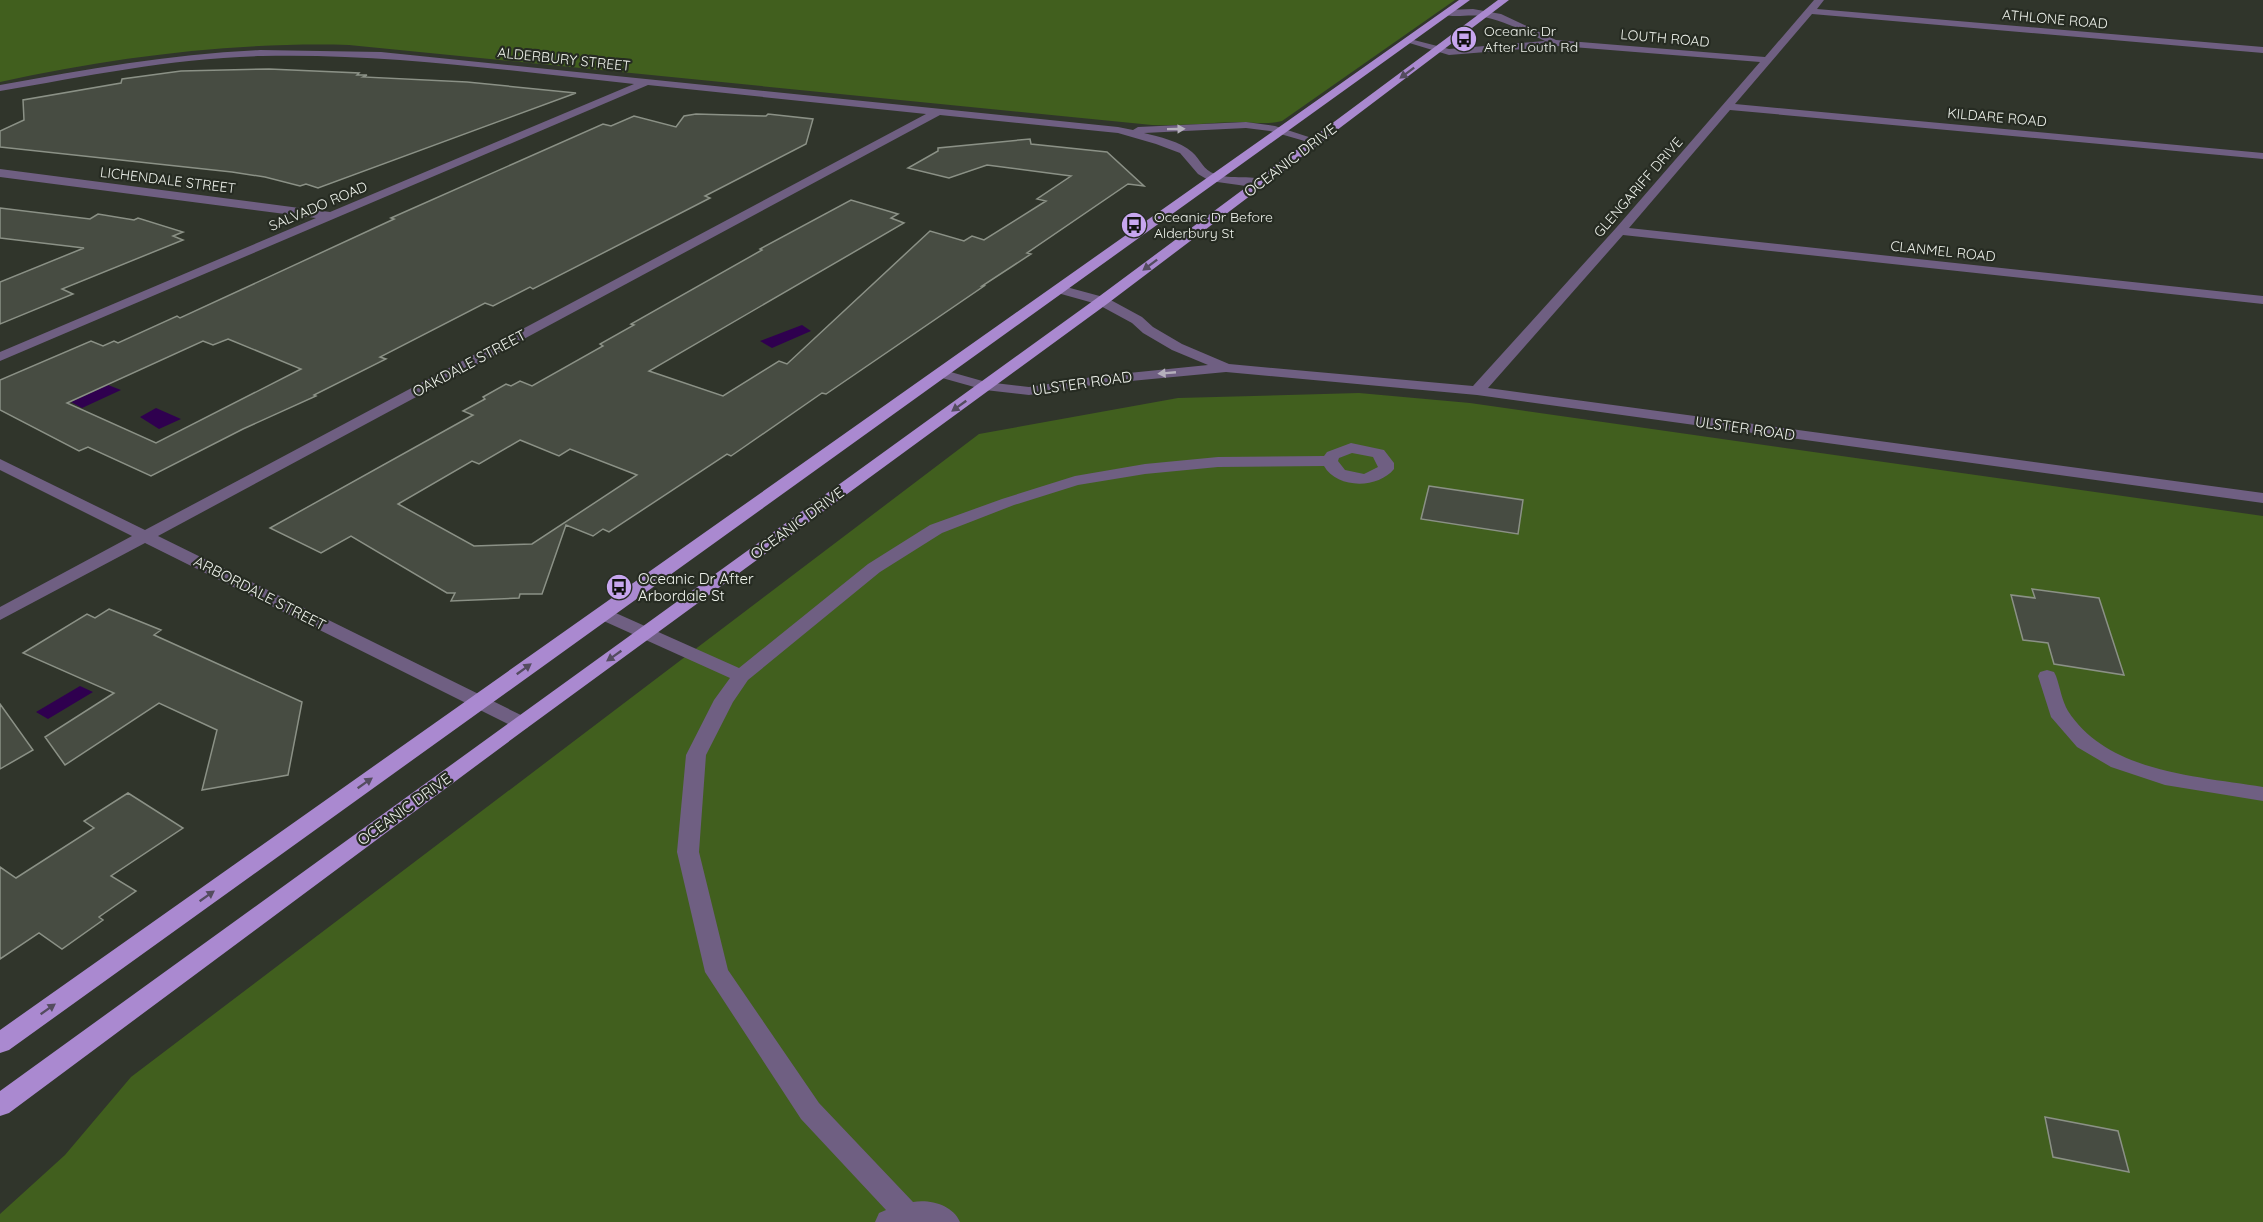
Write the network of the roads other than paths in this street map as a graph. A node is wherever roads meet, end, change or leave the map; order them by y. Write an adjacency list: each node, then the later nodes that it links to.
1 (1465, 0): 5 (main road, OCEANIC DRIVE)
2 (1504, 0): 6 (main road, OCEANIC DRIVE)
3 (1819, 0): 4 (street, GLENGARIFF DRIVE)
4 (1810, 11): 10 (street, ATHLONE ROAD); 11 (street, GLENGARIFF DRIVE)
5 (1447, 13): 6 (street, LOUTH ROAD); 7 (main road, OCEANIC DRIVE)
6 (1485, 14): 8 (street, LOUTH ROAD); 9 (main road, OCEANIC DRIVE)
7 (1408, 40): 9 (street, LOUTH ROAD); 17 (main road, OCEANIC DRIVE)
8 (1560, 43): 9 (street, LOUTH ROAD); 11 (street, LOUTH ROAD)
9 (1437, 50): 18 (main road, OCEANIC DRIVE, one-way to 18)
10 (2263, 50)
11 (1768, 60): 14 (street, GLENGARIFF DRIVE)
12 (647, 82): 13 (street, ALDERBURY STREET); 15 (street, ALDERBURY STREET); 23 (street, SALVADO ROAD)
13 (2, 88)
14 (1728, 108): 19 (street, KILDARE ROAD); 24 (street, GLENGARIFF DRIVE)
15 (938, 112): 16 (street, ALDERBURY STREET); 36 (street, OAKDALE STREET)
16 (1118, 130): 17 (street, ALDERBURY STREET, one-way to 17); 21 (street, ALDERBURY STREET)
17 (1282, 130): 18 (street, ALDERBURY STREET); 21 (main road, OCEANIC DRIVE)
18 (1315, 141): 22 (main road, OCEANIC DRIVE)
19 (2263, 156)
20 (0, 173): 23 (street, LICHENDALE STREET)
21 (1216, 177): 22 (street, ALDERBURY STREET); 25 (main road, OCEANIC DRIVE)
22 (1260, 182): 27 (main road, OCEANIC DRIVE, one-way to 27)
23 (331, 216): 28 (street, SALVADO ROAD)
24 (1620, 231): 26 (street, CLANMEL ROAD); 32 (street, GLENGARIFF DRIVE)
25 (1059, 289): 27 (street, ULSTER ROAD); 30 (main road, OCEANIC DRIVE)
26 (2263, 300)
27 (1102, 301): 29 (street, ULSTER ROAD); 31 (main road, OCEANIC DRIVE)
28 (0, 357)
29 (1226, 368): 31 (street, ULSTER ROAD, one-way to 31); 32 (street, ULSTER ROAD)
30 (940, 373): 31 (street, ULSTER ROAD); 38 (main road, OCEANIC DRIVE)
31 (985, 386): 39 (main road, OCEANIC DRIVE, one-way to 39)
32 (1477, 392): 35 (street, ULSTER ROAD)
33 (1330, 461): 41 (street)
34 (0, 464): 36 (street, ARBORDALE STREET)
35 (2263, 498)
36 (146, 536): 37 (street, OAKDALE STREET); 42 (street, ARBORDALE STREET)
37 (0, 614)
38 (603, 614): 39 (street); 42 (main road, OCEANIC DRIVE, one-way to 38)
39 (646, 633): 41 (street); 43 (main road, OCEANIC DRIVE, one-way to 43)
40 (2047, 675): 44 (street)
41 (741, 676): 47 (street)
42 (478, 702): 43 (street, ARBORDALE STREET); 45 (main road, OCEANIC DRIVE, one-way to 42)
43 (520, 723): 46 (main road, OCEANIC DRIVE)
44 (2263, 794)
45 (0, 1043)
46 (0, 1106)
47 (897, 1218): 48 (street)
48 (947, 1222)

